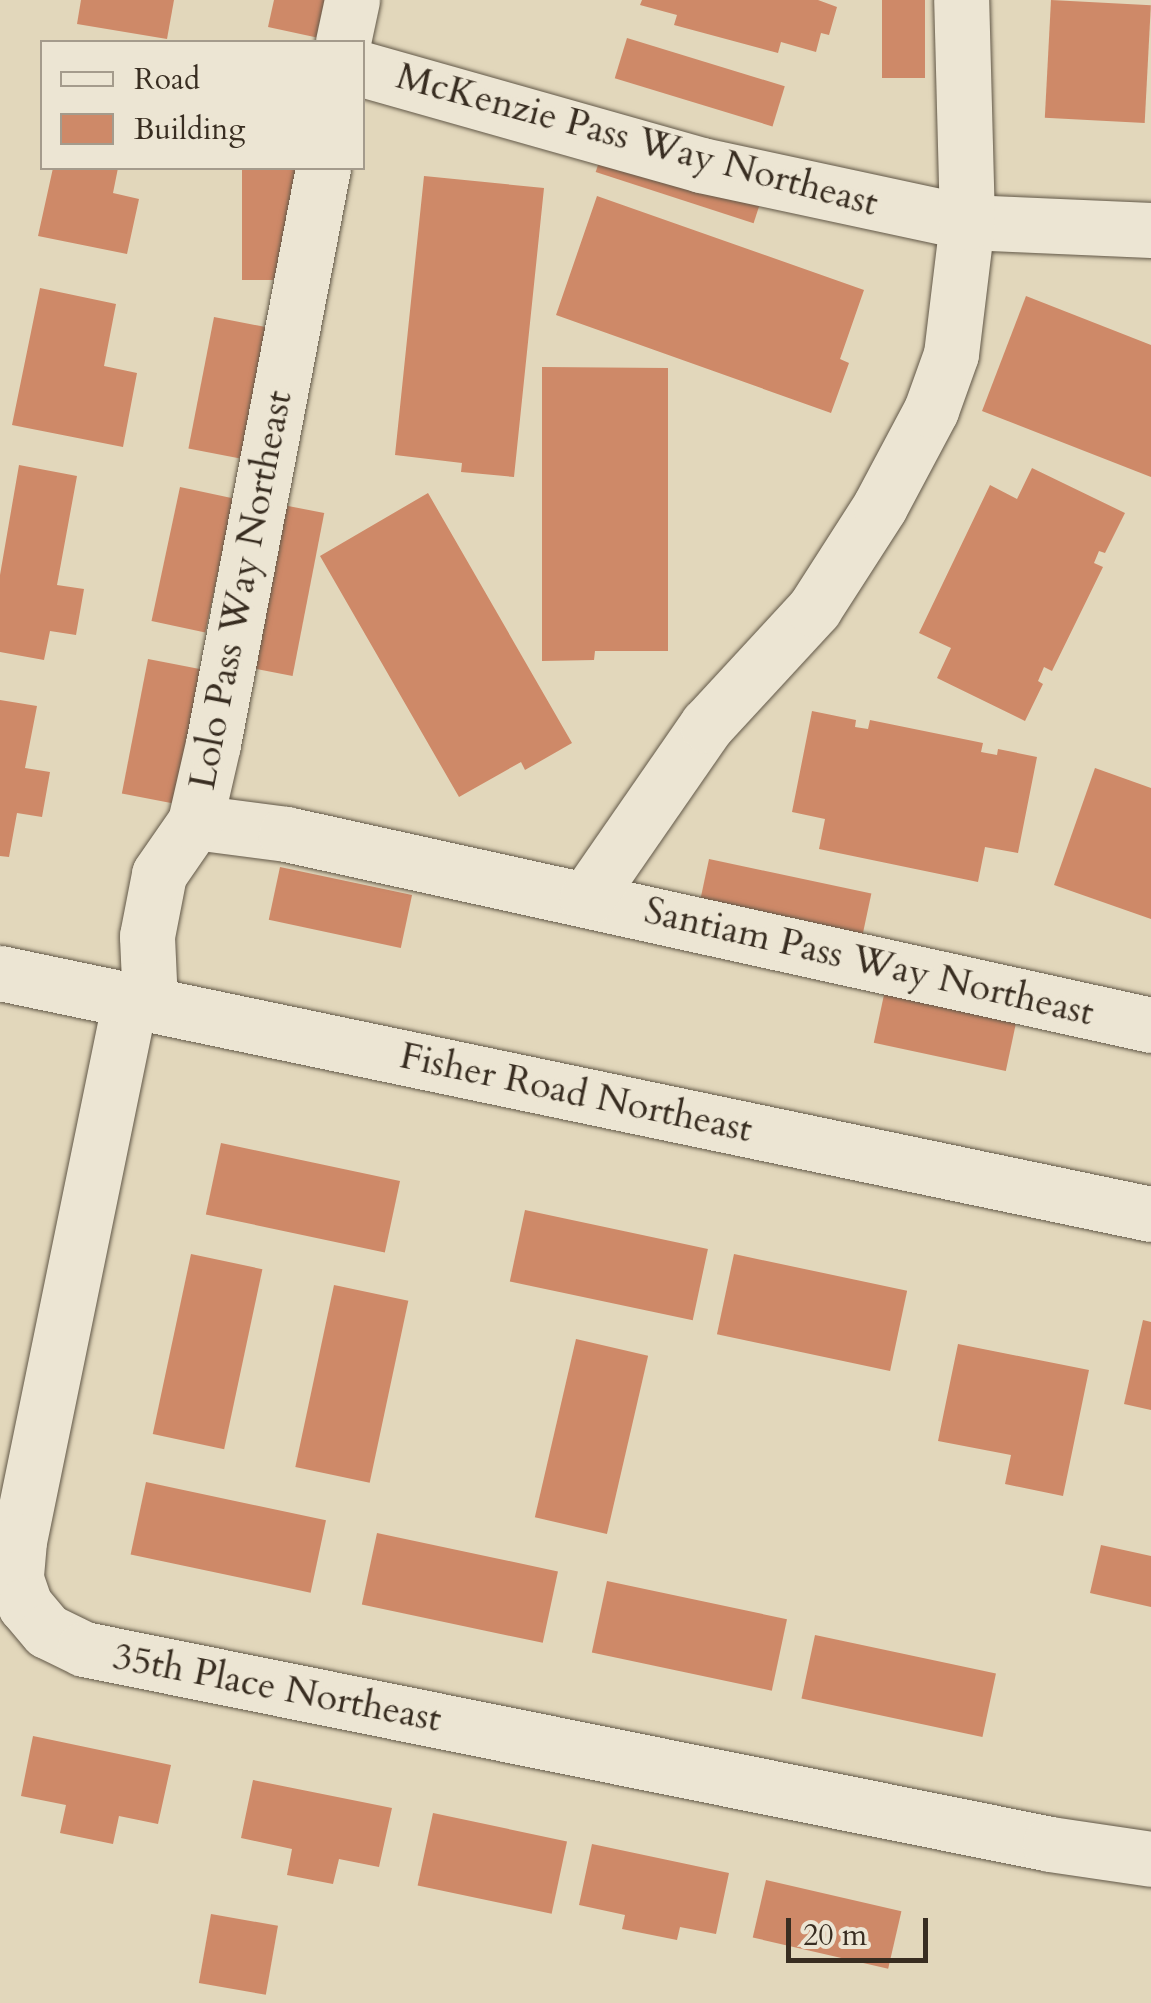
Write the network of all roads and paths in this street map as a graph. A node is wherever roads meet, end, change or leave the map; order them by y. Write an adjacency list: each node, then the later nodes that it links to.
1 (352, 0): 3 (street)
2 (961, 0): 6 (street, Santiam Pass Way Northeast)
3 (344, 40)
4 (365, 69): 6 (street, McKenzie Pass Way Northeast)
5 (323, 170): 8 (street, Lolo Pass Way Northeast)
6 (967, 222): 7 (street, McKenzie Pass Way Northeast); 9 (street, Santiam Pass Way Northeast)
7 (1151, 230)
8 (195, 822): 9 (street, Santiam Pass Way Northeast); 11 (street, Lolo Pass Way Northeast)
9 (587, 898): 12 (street, Santiam Pass Way Northeast)
10 (0, 973): 11 (street, Fisher Road Northeast)
11 (140, 1002): 13 (street, Fisher Road Northeast); 14 (street, 35th Place Northeast)
12 (1151, 1025)
13 (1151, 1214)
14 (1151, 1859)

